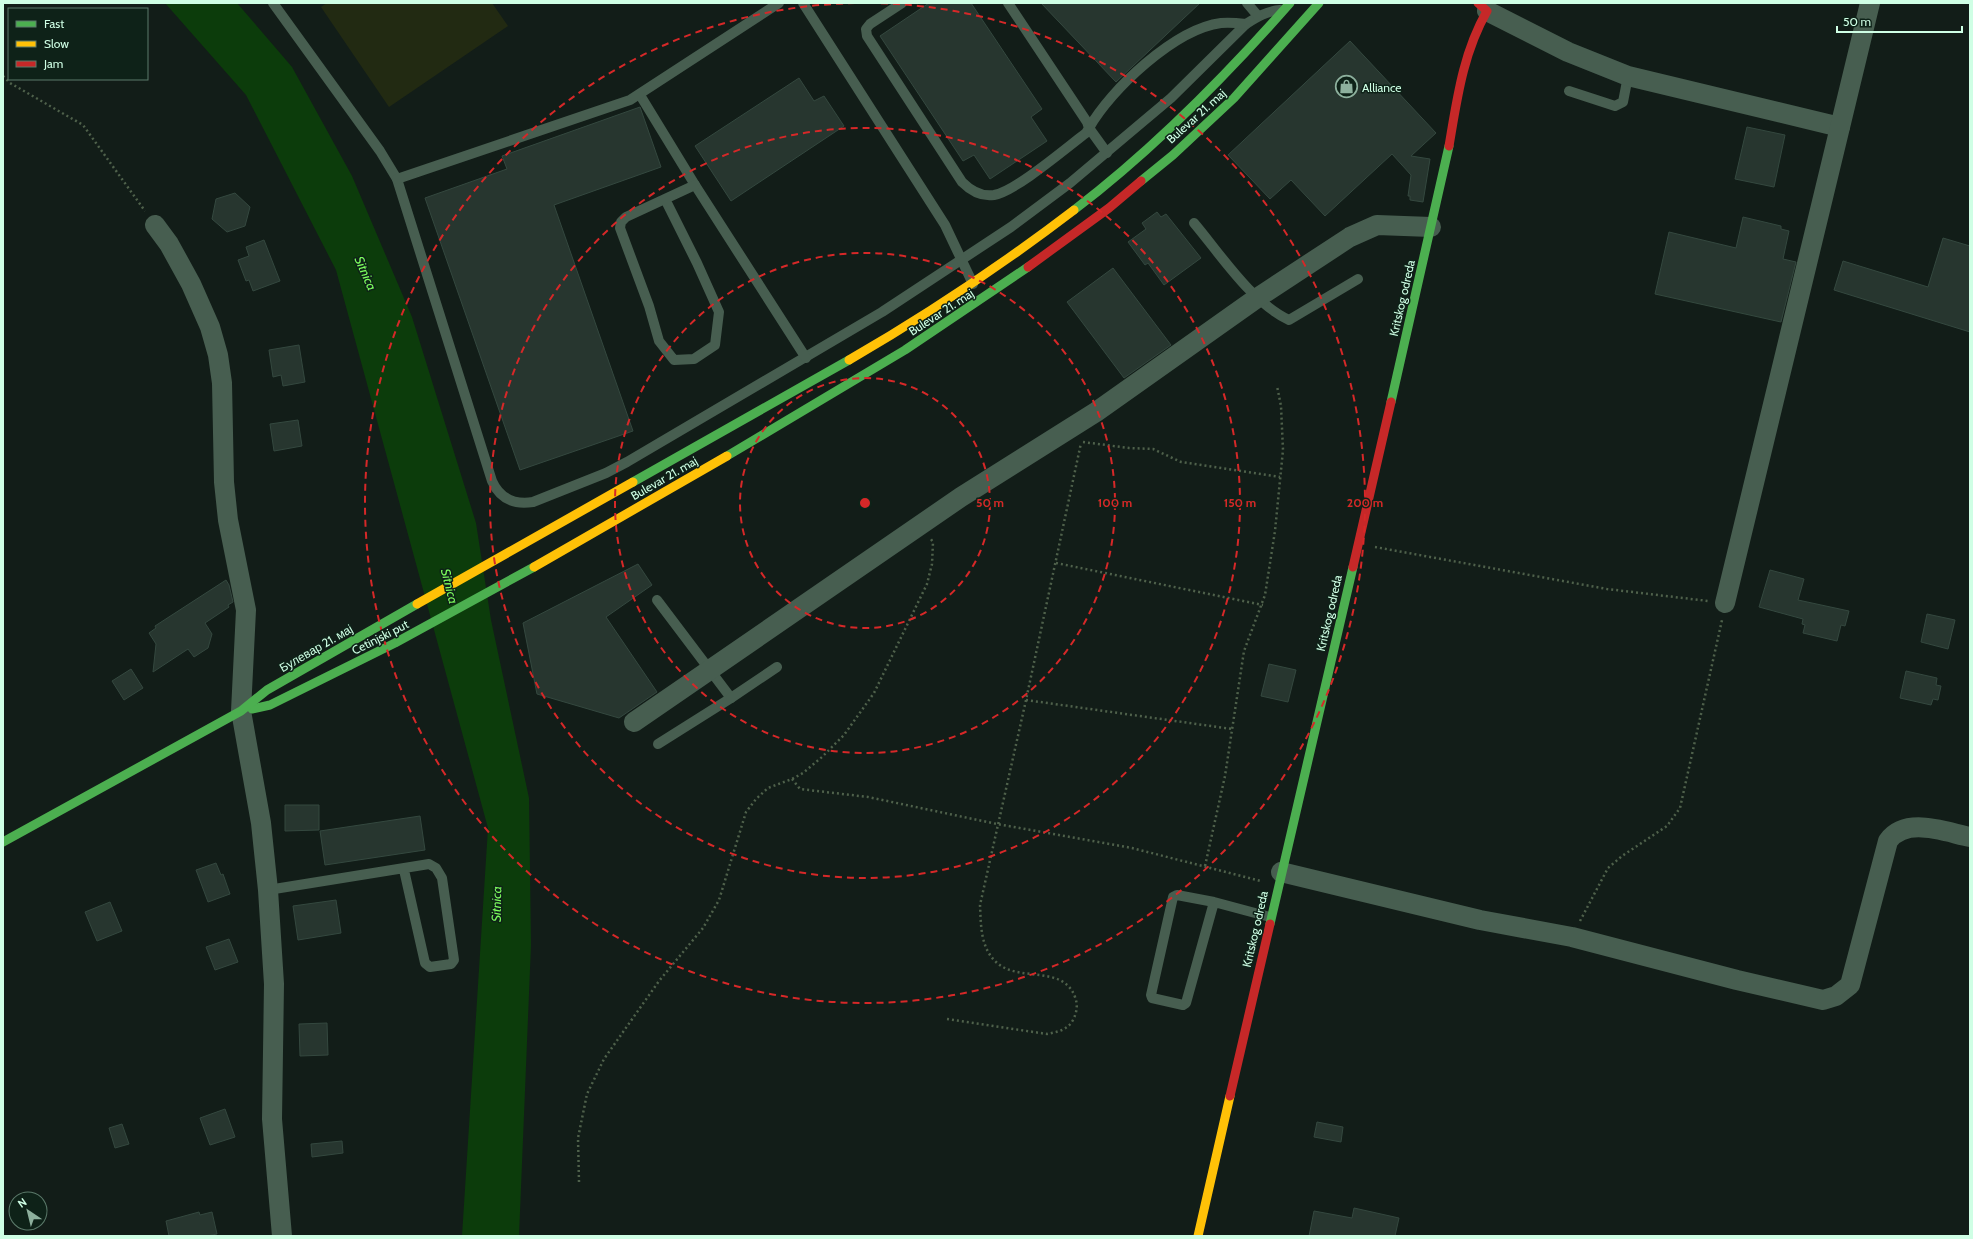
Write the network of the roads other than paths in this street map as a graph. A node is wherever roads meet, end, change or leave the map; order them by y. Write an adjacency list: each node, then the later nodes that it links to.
1 (273, 3): 19 (lane)
2 (779, 3): 15 (lane)
3 (803, 3): 25 (lane)
4 (902, 3): 17 (lane)
5 (1008, 3): 17 (lane)
6 (1247, 3): 11 (lane)
7 (1319, 3): 33 (main road, Bulevar 21. maj)
8 (1870, 3): 16 (street)
9 (1287, 7): 11 (lane); 27 (main road, Bulevar 21. maj)
10 (1483, 7): 13 (street); 24 (main road, Kritskog odreda)
11 (1258, 16): 12 (lane)
12 (1246, 24): 17 (lane); 18 (lane)
13 (1628, 76): 14 (lane); 16 (street)
14 (1569, 91)
15 (640, 95): 19 (lane); 20 (lane)
16 (1840, 127): 35 (street)
17 (1089, 128): 18 (lane)
18 (1107, 153): 25 (lane)
19 (397, 178): 30 (lane)
20 (695, 186): 21 (lane); 29 (lane)
21 (665, 199): 21 (lane)
22 (1194, 223): 28 (lane)
23 (155, 225): 40 (street)
24 (1431, 227): 28 (street); 46 (main road, Kritskog odreda)
25 (962, 259): 27 (lane); 29 (lane)
26 (1358, 279): 28 (lane)
27 (973, 284): 31 (main road, Bulevar 21. maj)
28 (1257, 298): 38 (street)
29 (806, 358): 30 (lane)
30 (606, 473): 31 (lane)
31 (616, 492): 32 (main road, Bulevar 21. maj)
32 (513, 551): 36 (main road, Cetinjski put)
33 (524, 572): 40 (main road, Cetinjski put)
34 (657, 600): 38 (lane)
35 (1725, 604)
36 (406, 611): 40 (main road, Булевар 21. мај)
37 (777, 667): 39 (lane)
38 (711, 669): 39 (lane); 41 (street)
39 (732, 698): 42 (lane)
40 (240, 711): 44 (main road); 47 (street)
41 (634, 722)
42 (658, 744)
43 (1970, 837): 46 (street)
44 (3, 842)
45 (404, 870): 45 (lane); 47 (lane)
46 (1279, 879): 49 (main road, Kritskog odreda)
47 (268, 890): 50 (street)
48 (1214, 902): 48 (lane); 49 (lane)
49 (1270, 917): 51 (main road, Kritskog odreda)
50 (282, 1236)
51 (1198, 1236)

